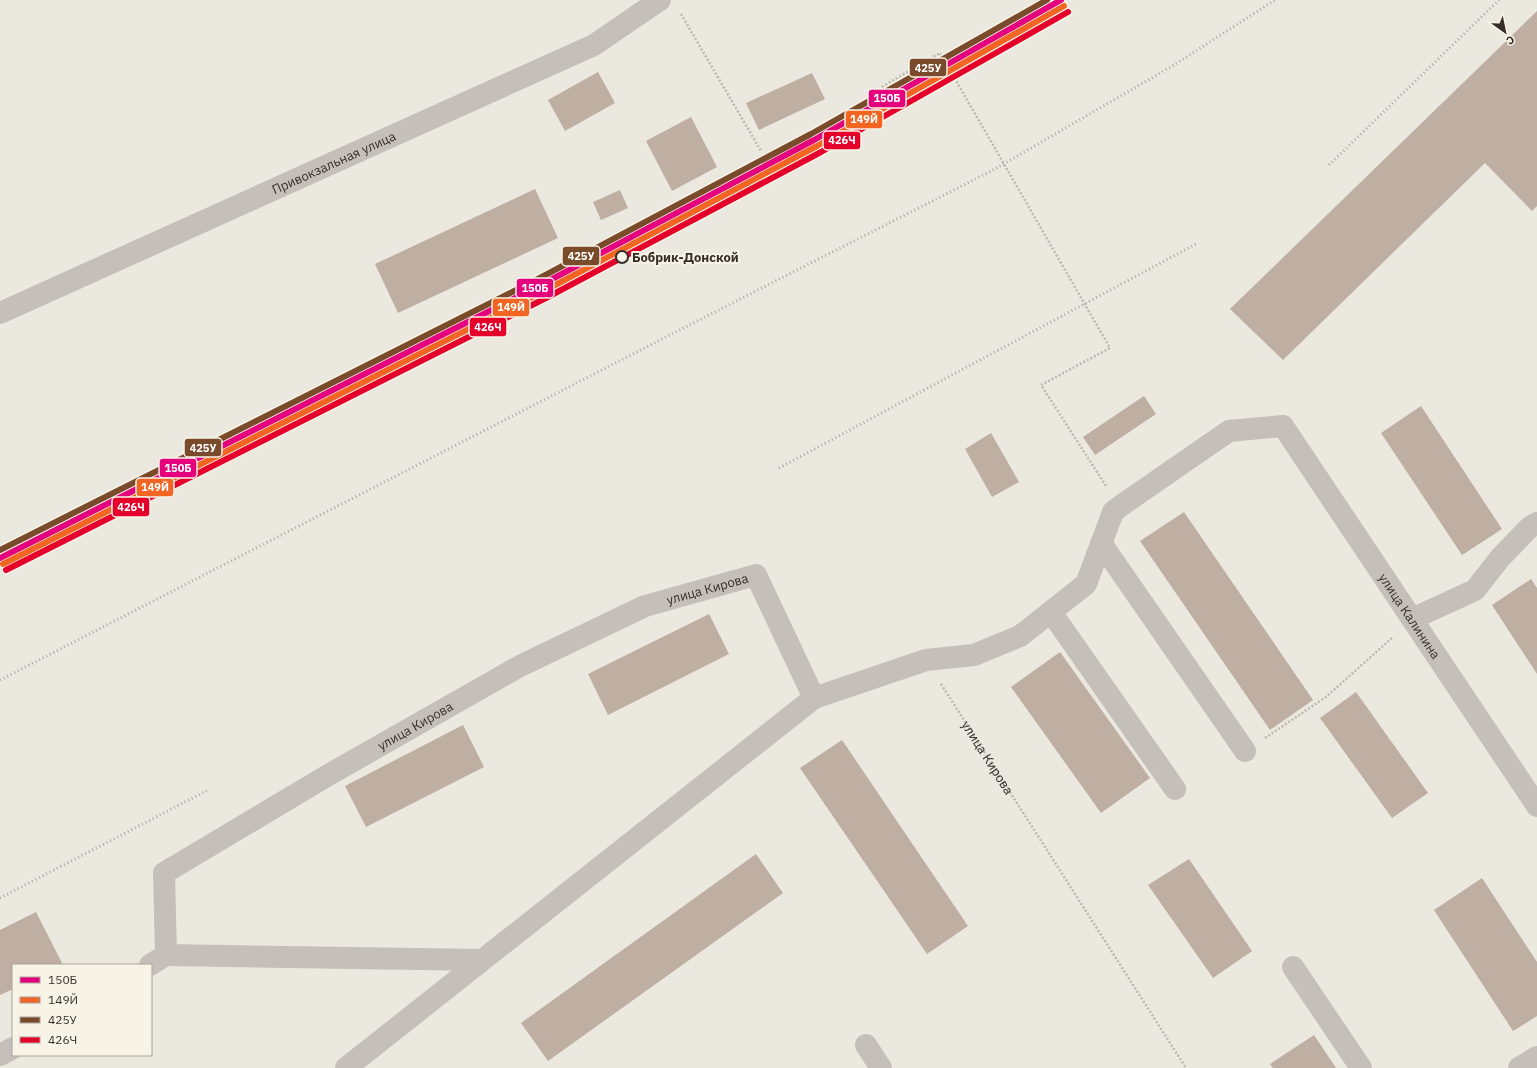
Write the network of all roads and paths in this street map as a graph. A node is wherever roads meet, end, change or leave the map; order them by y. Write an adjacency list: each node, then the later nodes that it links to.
1 (660, 0): 5 (street, Привокзальная улица)
2 (681, 14): 4 (path)
3 (882, 87): 6 (path)
4 (761, 151)
5 (0, 313)
6 (1119, 506): 8 (street); 10 (street, улица Калинина)
7 (1537, 523): 10 (street)
8 (1101, 543): 9 (street); 13 (street)
9 (1051, 612): 11 (street); 14 (street)
10 (1412, 619): 13 (path); 15 (street, улица Калинина)
11 (926, 660): 12 (street); 25 (path, улица Кирова)
12 (814, 698): 16 (street, улица Кирова); 17 (street)
13 (1245, 751)
14 (1175, 789)
15 (1537, 806)
16 (158, 960): 17 (street)
17 (482, 960): 23 (street)
18 (1293, 967): 26 (street)
19 (866, 1045): 24 (street)
20 (12, 1049): 21 (street)
21 (0, 1056)
22 (1537, 1058): 27 (street)
23 (346, 1068)
24 (881, 1068)
25 (1186, 1068)
26 (1361, 1068)
27 (1520, 1068)

